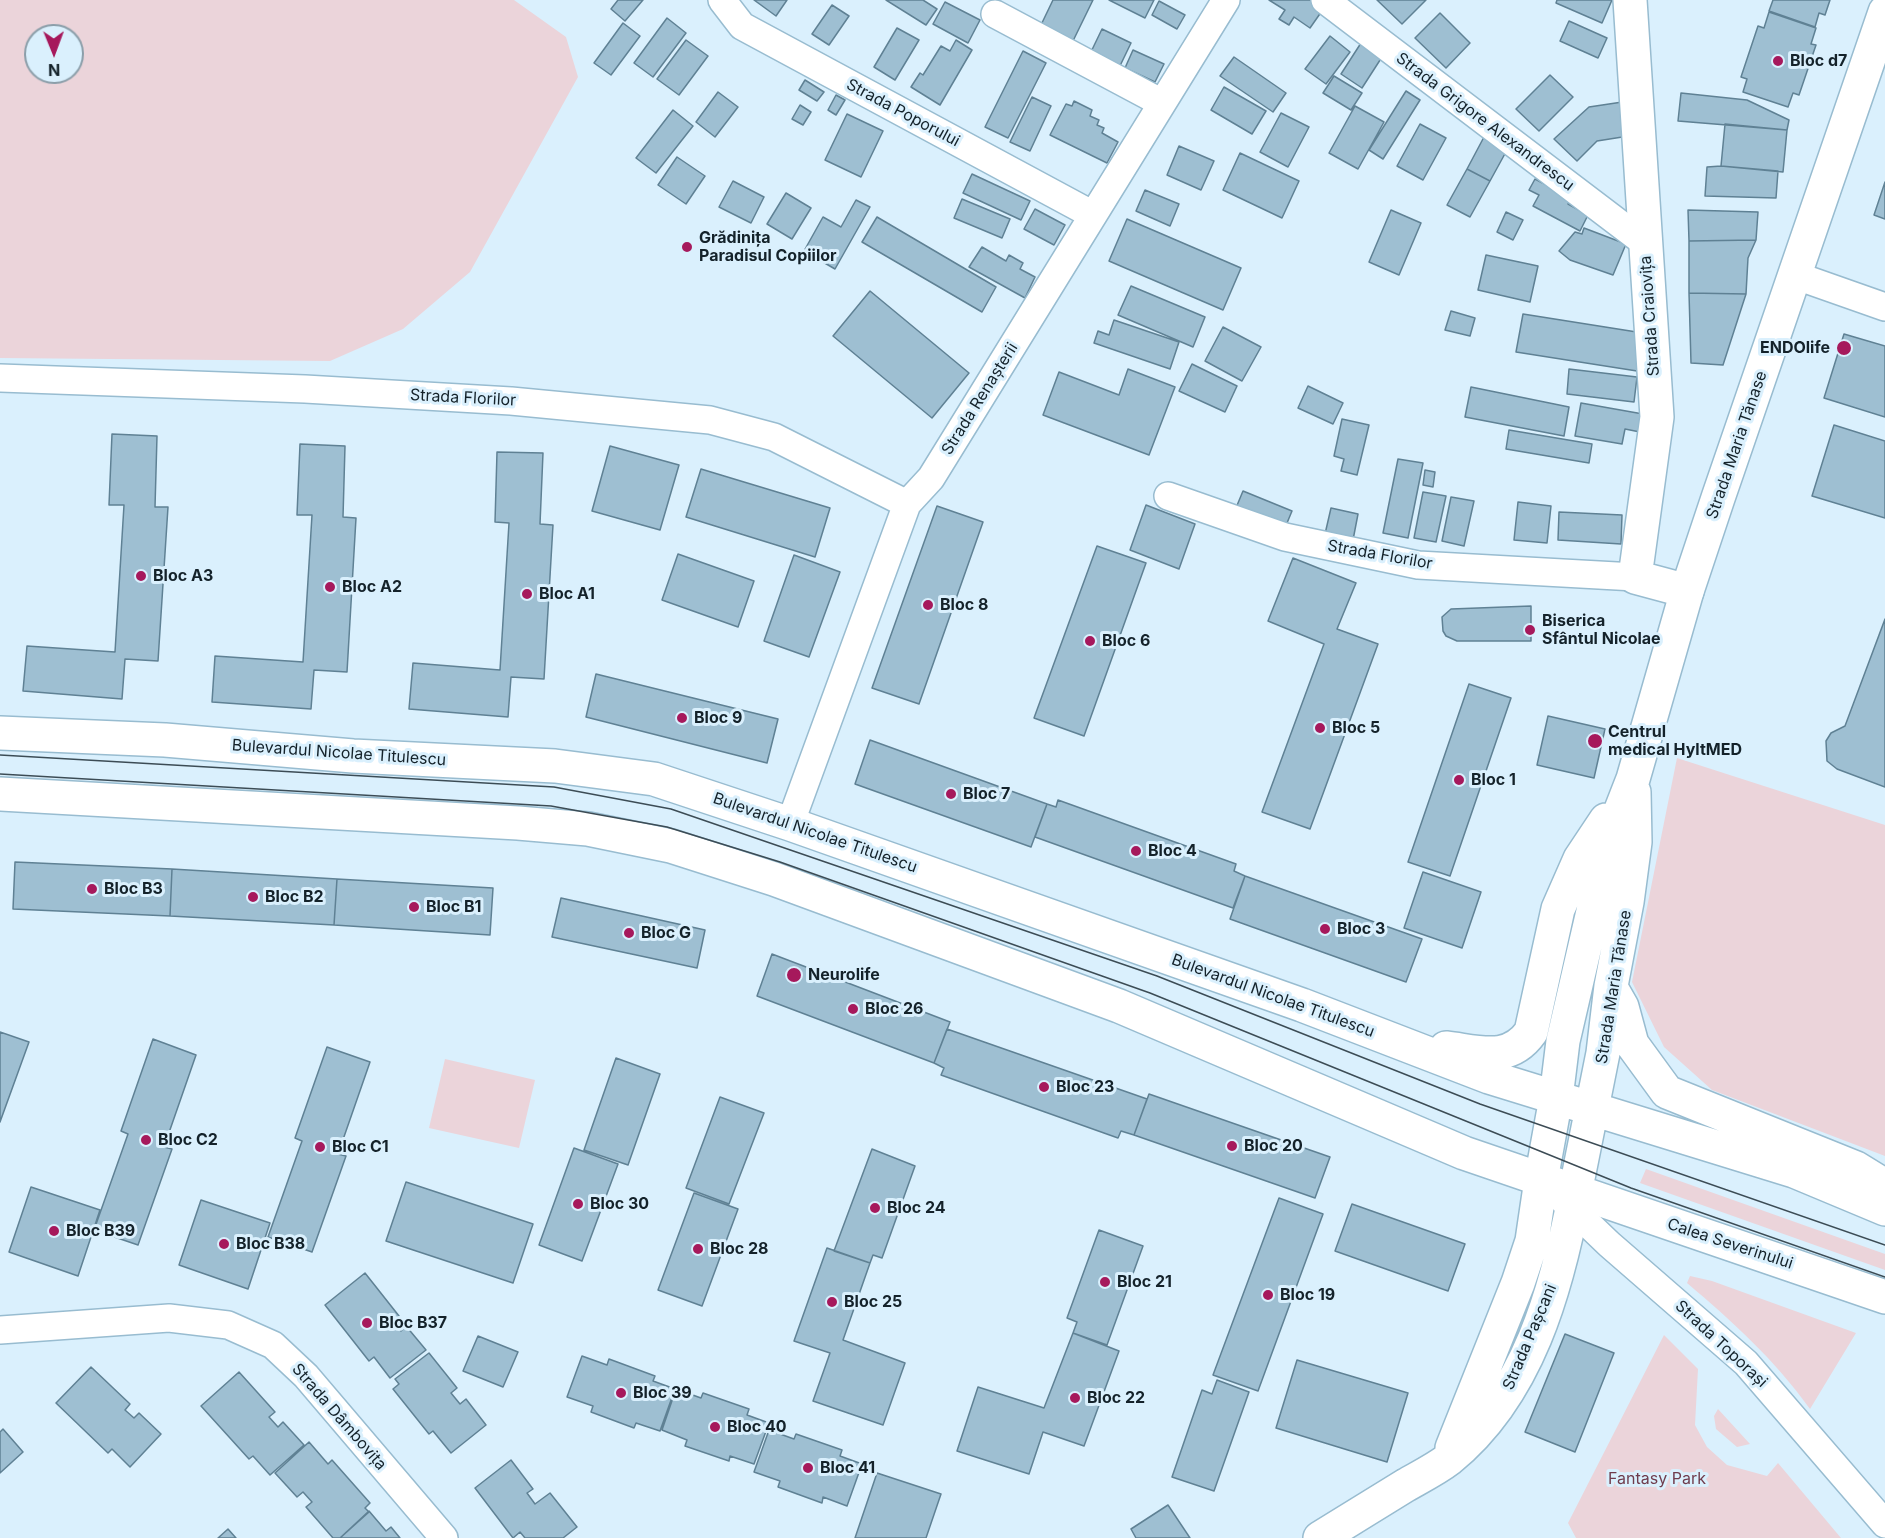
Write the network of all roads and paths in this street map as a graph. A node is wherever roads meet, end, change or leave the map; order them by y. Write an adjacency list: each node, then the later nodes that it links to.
1 (722, 0): 8 (street, Strada Poporului)
2 (1226, 0): 7 (street, Strada Renașterii)
3 (1325, 0): 9 (street, Strada Grigore Alexandrescu)
4 (1630, 0): 9 (main road, Strada Craiovița)
5 (1885, 12): 10 (main road, Strada Maria Tănase)
6 (995, 14): 7 (street)
7 (1162, 103): 8 (street, Strada Renașterii)
8 (1093, 215): 14 (street, Strada Renașterii)
9 (1645, 243): 15 (main road, Strada Craiovița)
10 (1794, 275): 11 (street); 16 (main road, Strada Maria Tănase)
11 (1885, 306)
12 (0, 378): 14 (street, Strada Florilor)
13 (1168, 496): 15 (street, Strada Florilor)
14 (907, 504): 20 (street, Strada Renașterii)
15 (1635, 577): 16 (main road)
16 (1687, 591): 18 (main road, Strada Maria Tănase)
17 (0, 733): 20 (main road, Bulevardul Nicolae Titulescu)
18 (1633, 779): 21 (main road, Strada Maria Tănase); 22 (main road); 23 (main road, Strada Maria Tănase)
19 (0, 794): 25 (main road)
20 (790, 824): 22 (main road, Bulevardul Nicolae Titulescu)
21 (1611, 986): 24 (main road, Strada Maria Tănase); 26 (main road)
22 (1402, 1043): 23 (main road, Bulevardul Nicolae Titulescu)
23 (1556, 1098): 24 (main road, Bulevardul Nicolae Titulescu); 25 (main road, Strada Maria Tănase)
24 (1593, 1109): 27 (main road, Strada Maria Tănase); 28 (main road)
25 (1542, 1180): 27 (main road); 31 (main road, Strada Pașcani)
26 (1885, 1186)
27 (1574, 1201): 29 (main road, Calea Severinului); 31 (main road, Strada Pașcani); 32 (street, Strada Toporași)
28 (1885, 1209)
29 (1885, 1297)
30 (0, 1330): 33 (street, Strada Dâmbovița)
31 (1447, 1461): 34 (main road, Strada Pașcani)
32 (1885, 1524)
33 (444, 1538)
34 (1320, 1538)

